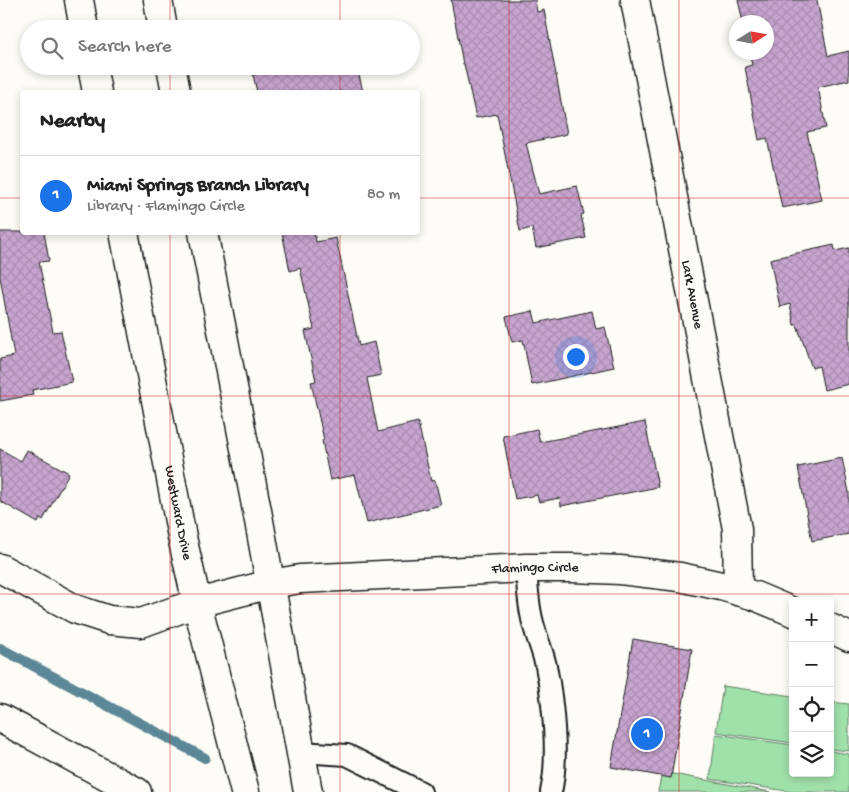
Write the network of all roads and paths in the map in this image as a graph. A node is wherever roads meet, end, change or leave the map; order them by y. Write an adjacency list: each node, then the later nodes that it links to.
1 (79, 0): 4 (street)
2 (158, 0): 5 (street)
3 (635, 0): 15 (street, Lark Avenue)
4 (82, 20)
5 (162, 20)
6 (94, 75): 8 (street)
7 (173, 75): 9 (street)
8 (97, 90)
9 (176, 90)
10 (125, 235): 16 (street, Westward Drive)
11 (204, 235): 14 (street)
12 (0, 568): 16 (street, Flamingo Circle)
13 (526, 568): 14 (street, Flamingo Circle); 15 (street, Flamingo Circle); 26 (lane)
14 (271, 584): 16 (street, Flamingo Circle); 21 (street)
15 (738, 591): 17 (street, Flamingo Circle)
16 (197, 604): 23 (street, Westward Drive)
17 (789, 610)
18 (834, 630): 19 (street)
19 (849, 637)
20 (0, 718): 22 (street)
21 (300, 752): 24 (street); 25 (lane)
22 (137, 792)
23 (246, 792)
24 (308, 792)
25 (421, 792)
26 (551, 792)

